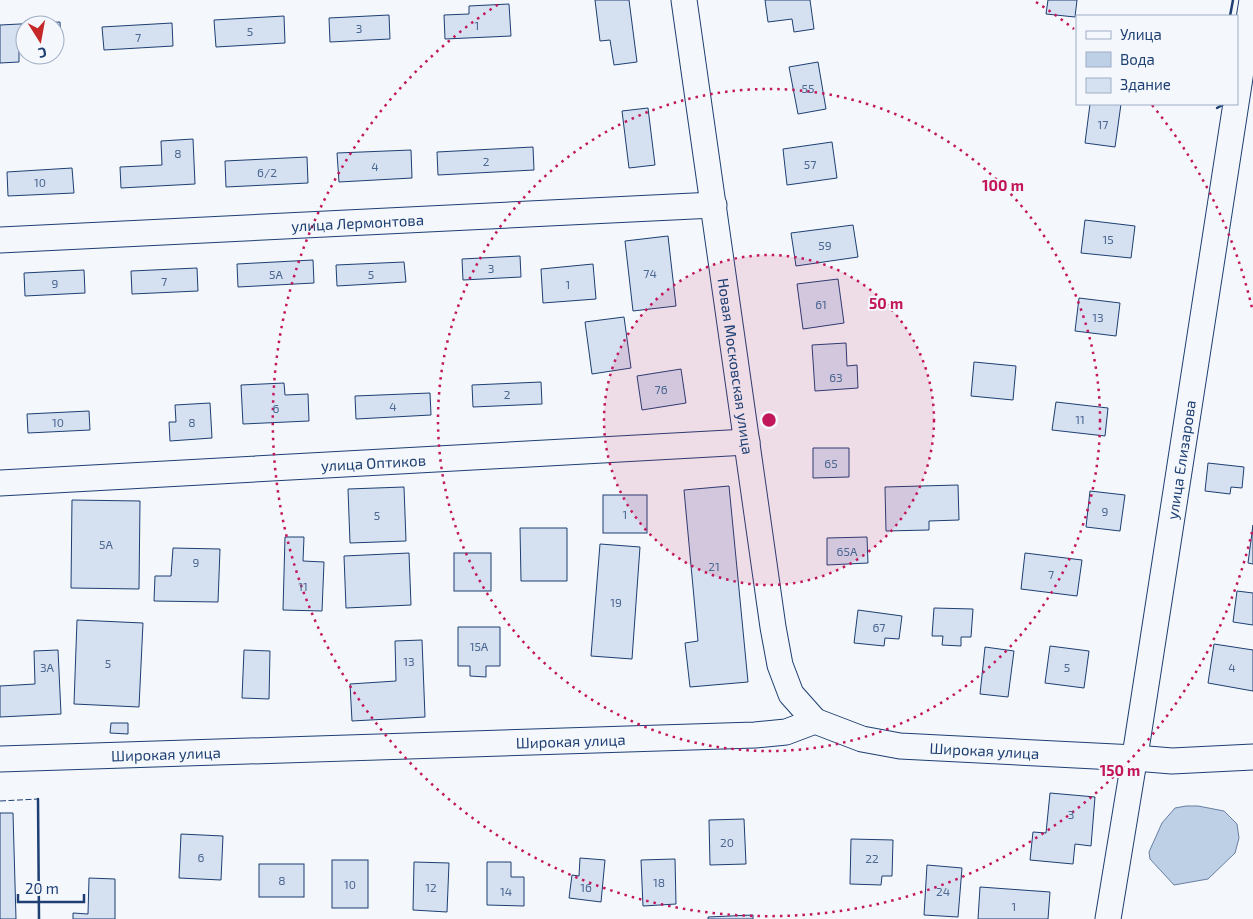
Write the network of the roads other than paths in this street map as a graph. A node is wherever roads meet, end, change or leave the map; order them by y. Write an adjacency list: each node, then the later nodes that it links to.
1 (684, 0): 7 (street, Новая Московская улица)
2 (1252, 0): 3 (street, улица Елизарова)
3 (1238, 94)
4 (1236, 105): 6 (street, улица Елизарова)
5 (1253, 118): 6 (street)
6 (1232, 133): 13 (street, улица Елизарова)
7 (714, 205): 8 (street, улица Лермонтова); 9 (street, Новая Московская улица)
8 (0, 240)
9 (747, 442): 10 (street, улица Оптиков); 11 (street, Новая Московская улица)
10 (0, 483)
11 (816, 721): 13 (street, Широкая улица); 14 (street, Широкая улица)
12 (1253, 757): 13 (street, Широкая улица)
13 (1135, 758): 15 (street, улица Елизарова)
14 (0, 759)
15 (1108, 919)

